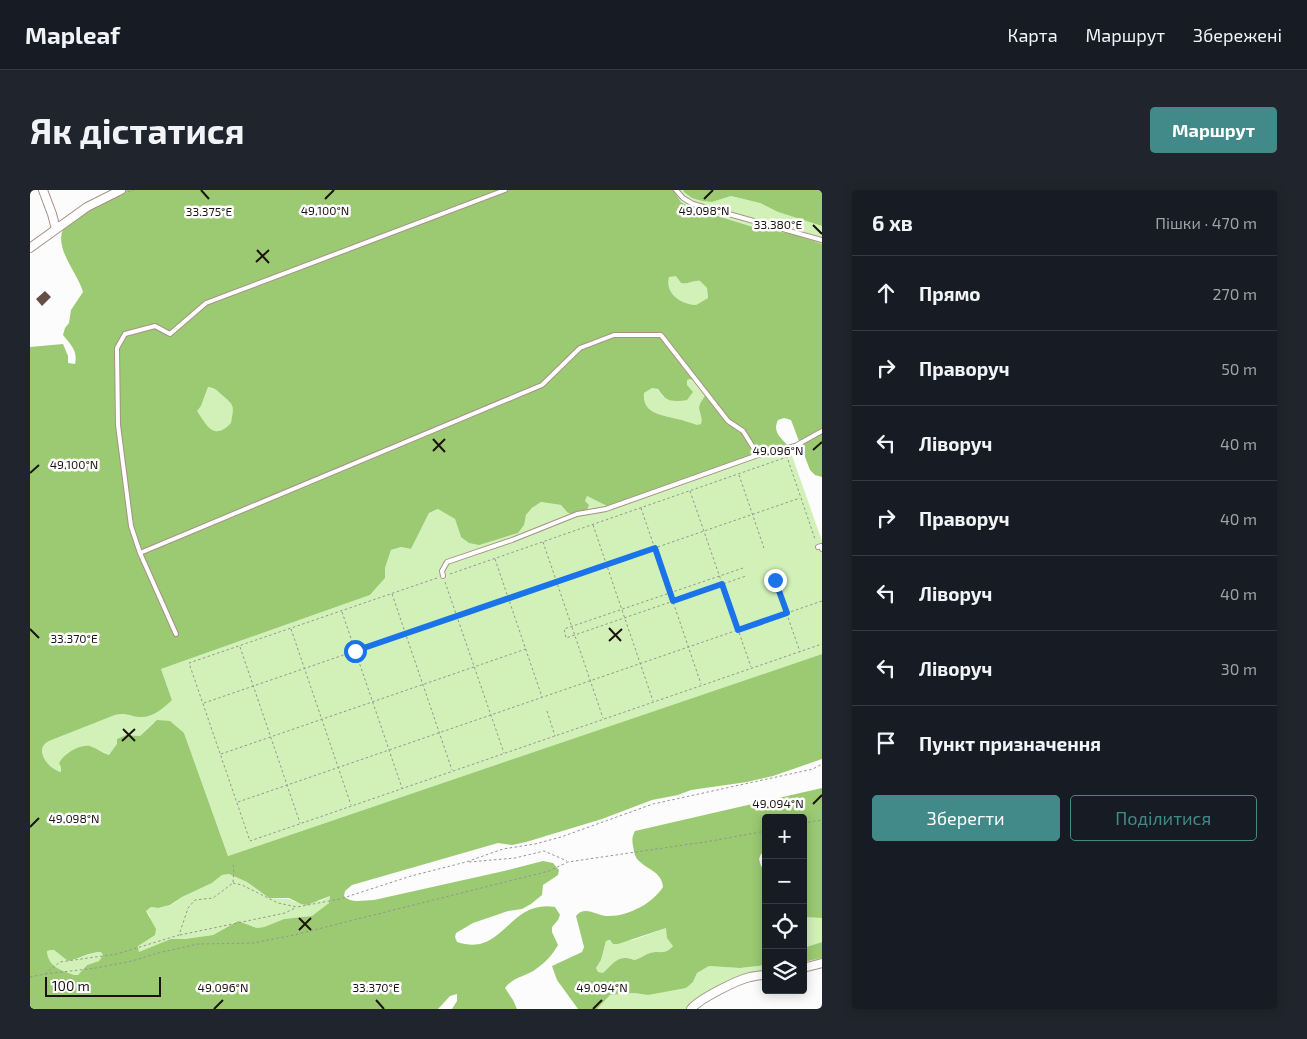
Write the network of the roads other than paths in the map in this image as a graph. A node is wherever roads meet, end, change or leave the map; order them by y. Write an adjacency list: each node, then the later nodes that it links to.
1 (43, 190): 5 (street)
2 (121, 190): 5 (street)
3 (505, 190): 10 (lane)
4 (676, 190): 6 (lane)
5 (56, 229): 7 (street)
6 (822, 240)
7 (30, 248)
8 (822, 432): 9 (lane)
9 (758, 455): 10 (lane); 11 (lane)
10 (140, 553): 12 (lane)
11 (443, 576)
12 (176, 634)
13 (822, 963): 14 (street)
14 (807, 967)
15 (762, 975): 16 (street)
16 (691, 1009)

